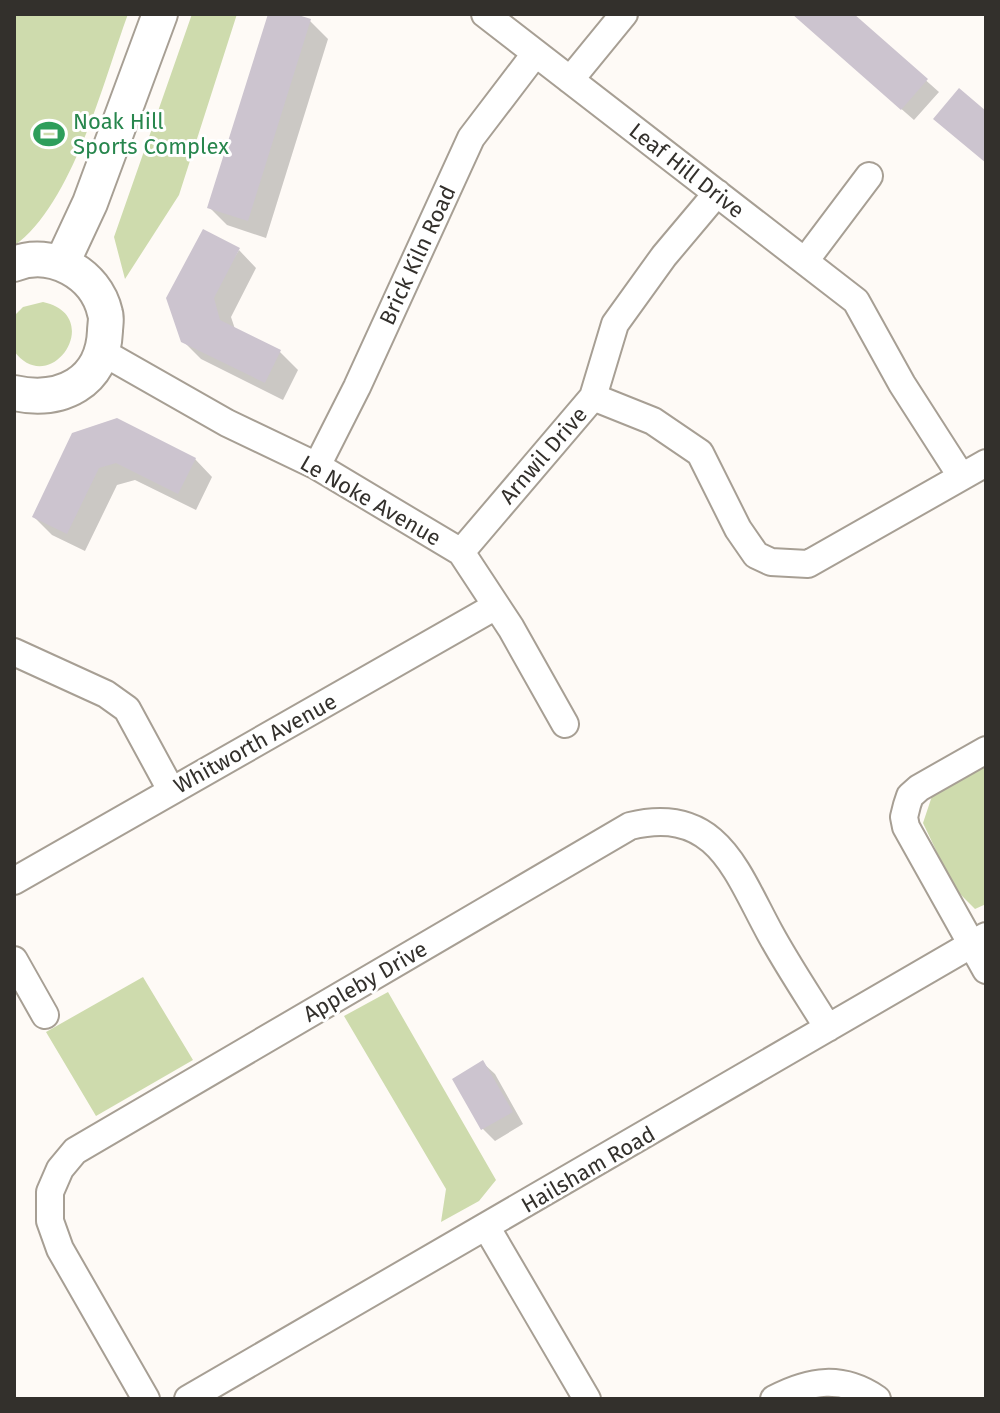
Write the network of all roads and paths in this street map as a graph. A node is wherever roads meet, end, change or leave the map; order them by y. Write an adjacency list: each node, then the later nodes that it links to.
1 (160, 14): 9 (street)
2 (485, 14): 4 (street, Leaf Hill Drive)
3 (624, 14): 5 (street)
4 (535, 54): 5 (street, Leaf Hill Drive); 15 (street, Brick Kiln Road)
5 (570, 80): 7 (street, Leaf Hill Drive)
6 (869, 176): 8 (street)
7 (717, 193): 8 (street, Leaf Hill Drive); 13 (street, Arnwil Drive)
8 (805, 261): 16 (street, Leaf Hill Drive)
9 (62, 263): 10 (street); 11 (street)
10 (14, 264)
11 (104, 353): 12 (street); 15 (street, Le Noke Avenue)
12 (14, 393)
13 (593, 397): 16 (street); 17 (street, Arnwil Drive)
14 (986, 463): 16 (street)
15 (317, 466): 17 (street, Le Noke Avenue)
16 (961, 476)
17 (461, 552): 18 (street, Le Noke Avenue)
18 (496, 606): 20 (street, Le Noke Avenue); 22 (street, Whitworth Avenue)
19 (14, 652): 22 (street)
20 (565, 724)
21 (986, 750): 24 (street)
22 (171, 790): 23 (street, Whitworth Avenue)
23 (14, 881)
24 (978, 941): 26 (street); 28 (street, Hailsham Road)
25 (14, 960): 27 (street)
26 (986, 970)
27 (45, 1015)
28 (828, 1028): 29 (street, Hailsham Road); 30 (street, Appleby Drive)
29 (487, 1228): 31 (street, Hailsham Road); 32 (street)
30 (146, 1399)
31 (188, 1399)
32 (587, 1399)
33 (774, 1399): 34 (street)
34 (877, 1399)

